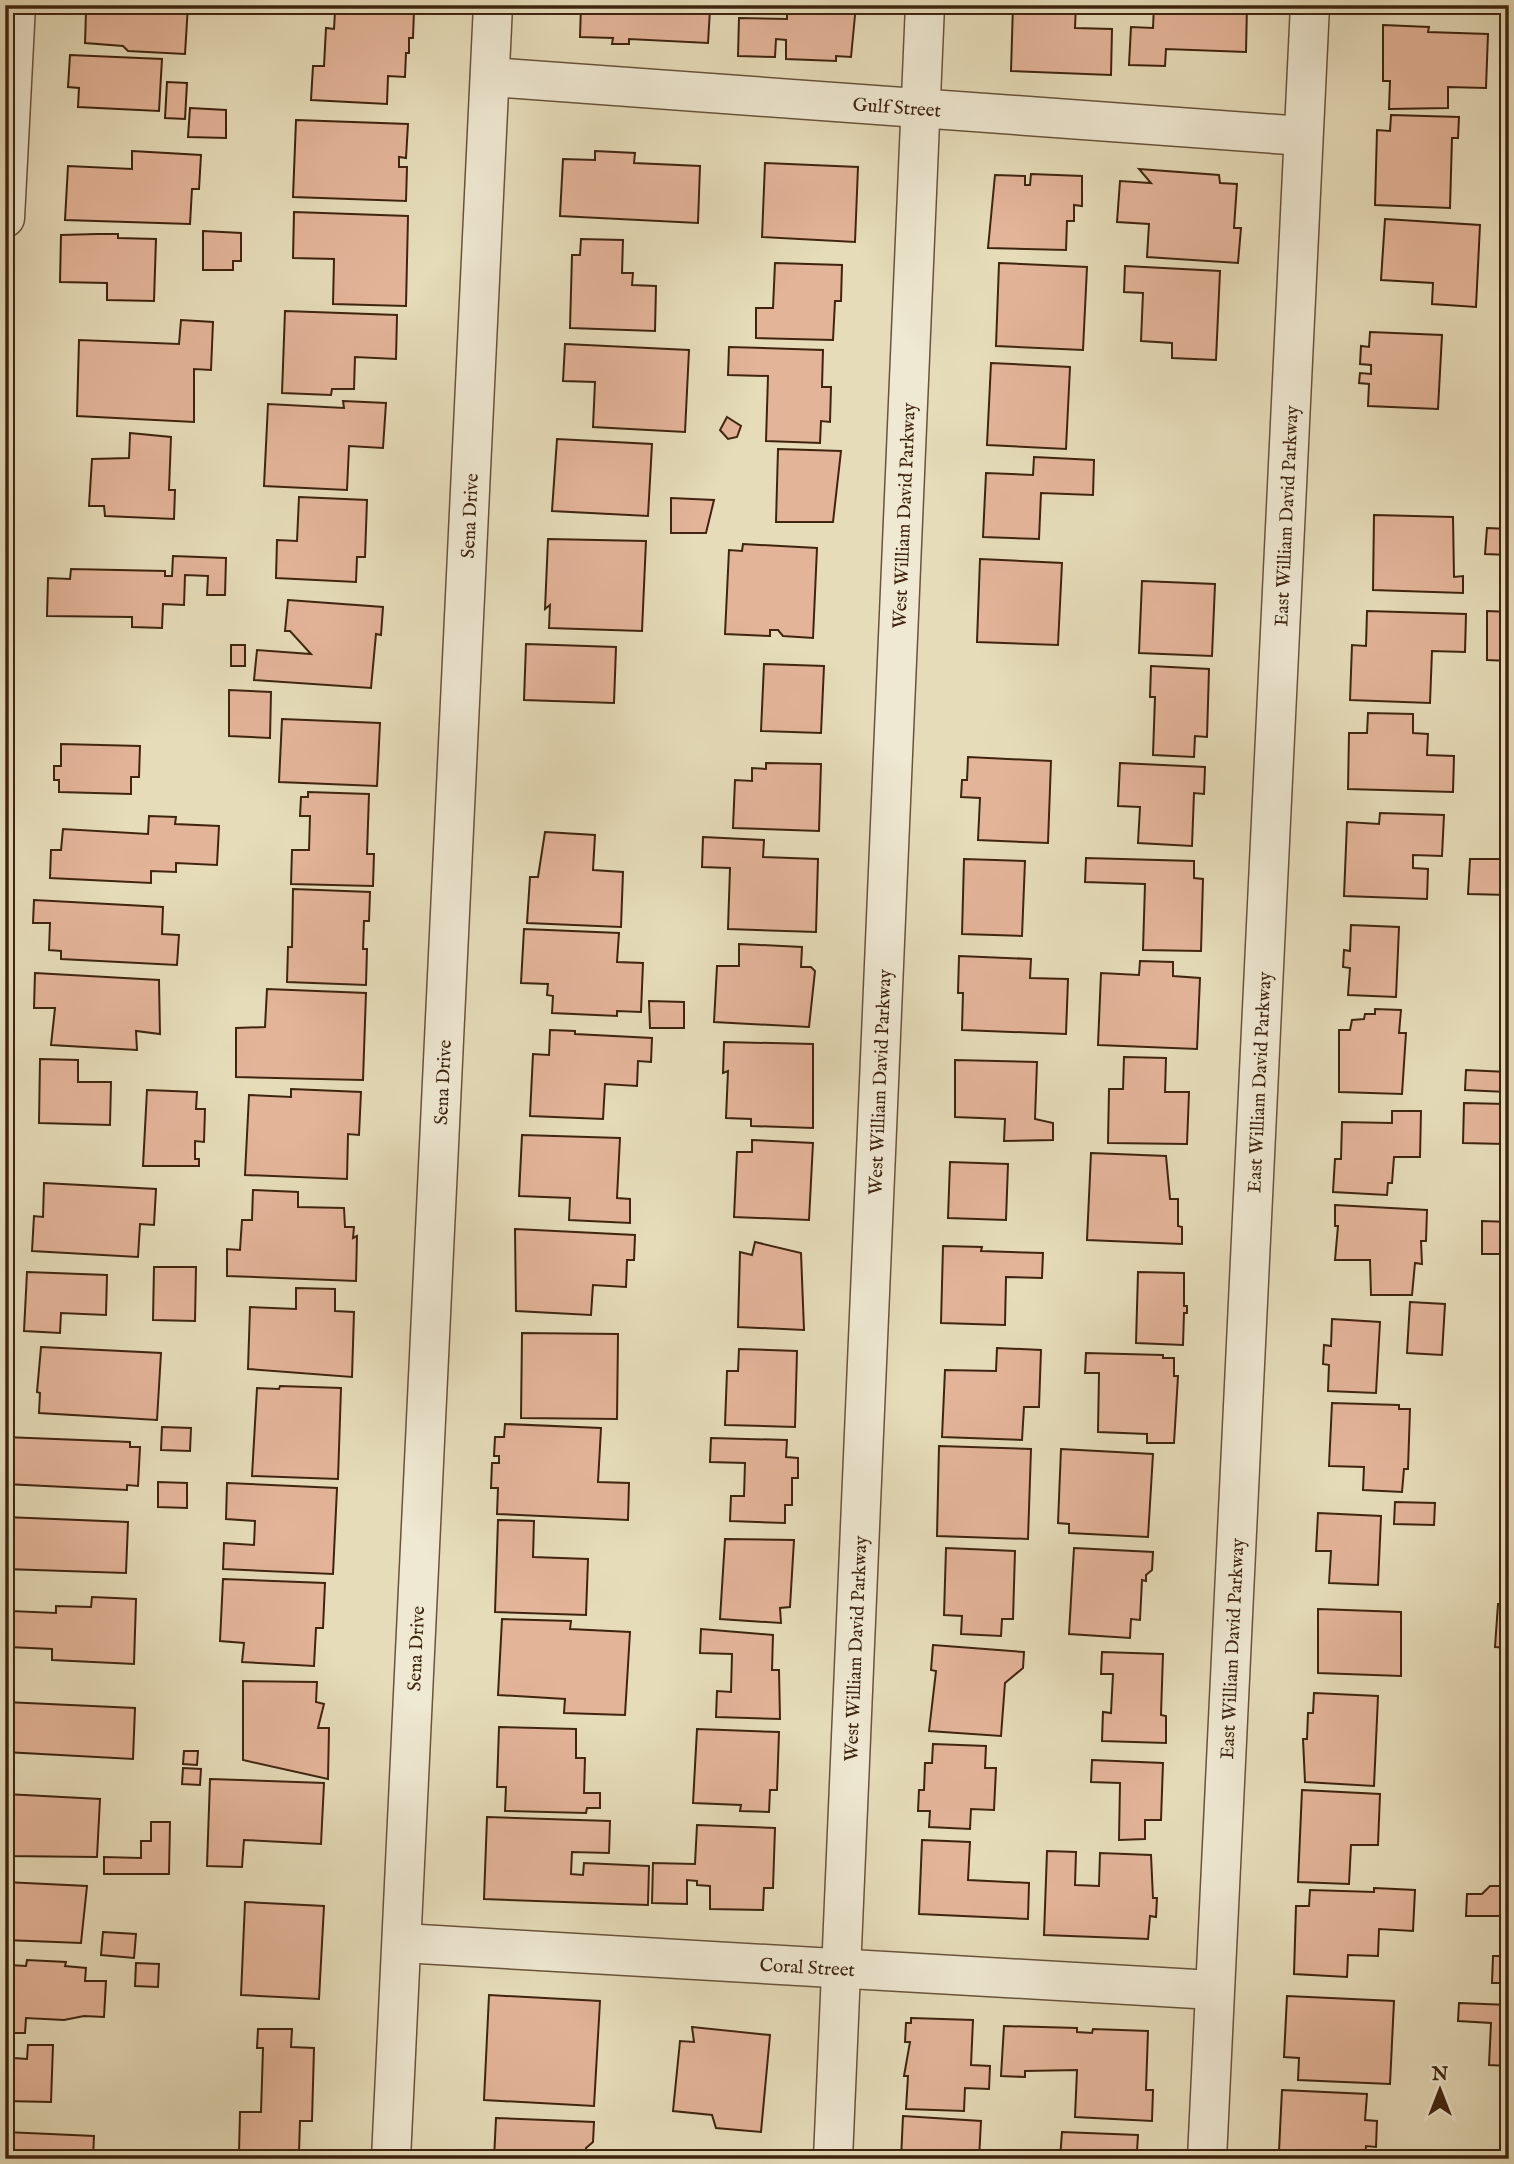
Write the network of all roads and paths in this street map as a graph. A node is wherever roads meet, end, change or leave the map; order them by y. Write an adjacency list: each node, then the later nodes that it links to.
1 (16, 5): 8 (street)
2 (493, 5): 5 (street, Sena Drive)
3 (925, 5): 6 (street, West William David Parkway)
4 (1310, 5): 7 (street, East William David Parkway)
5 (489, 77): 6 (street, Gulf Street); 9 (street, Sena Drive)
6 (921, 108): 7 (street, Gulf Street); 10 (street, West William David Parkway)
7 (1303, 136): 11 (street, East William David Parkway)
8 (5, 218)
9 (402, 1942): 10 (street, Coral Street); 12 (street, Sena Drive)
10 (843, 1969): 11 (street, Coral Street); 13 (street, West William David Parkway)
11 (1213, 1990): 14 (street, East William David Parkway)
12 (391, 2159)
13 (832, 2159)
14 (1207, 2159)

